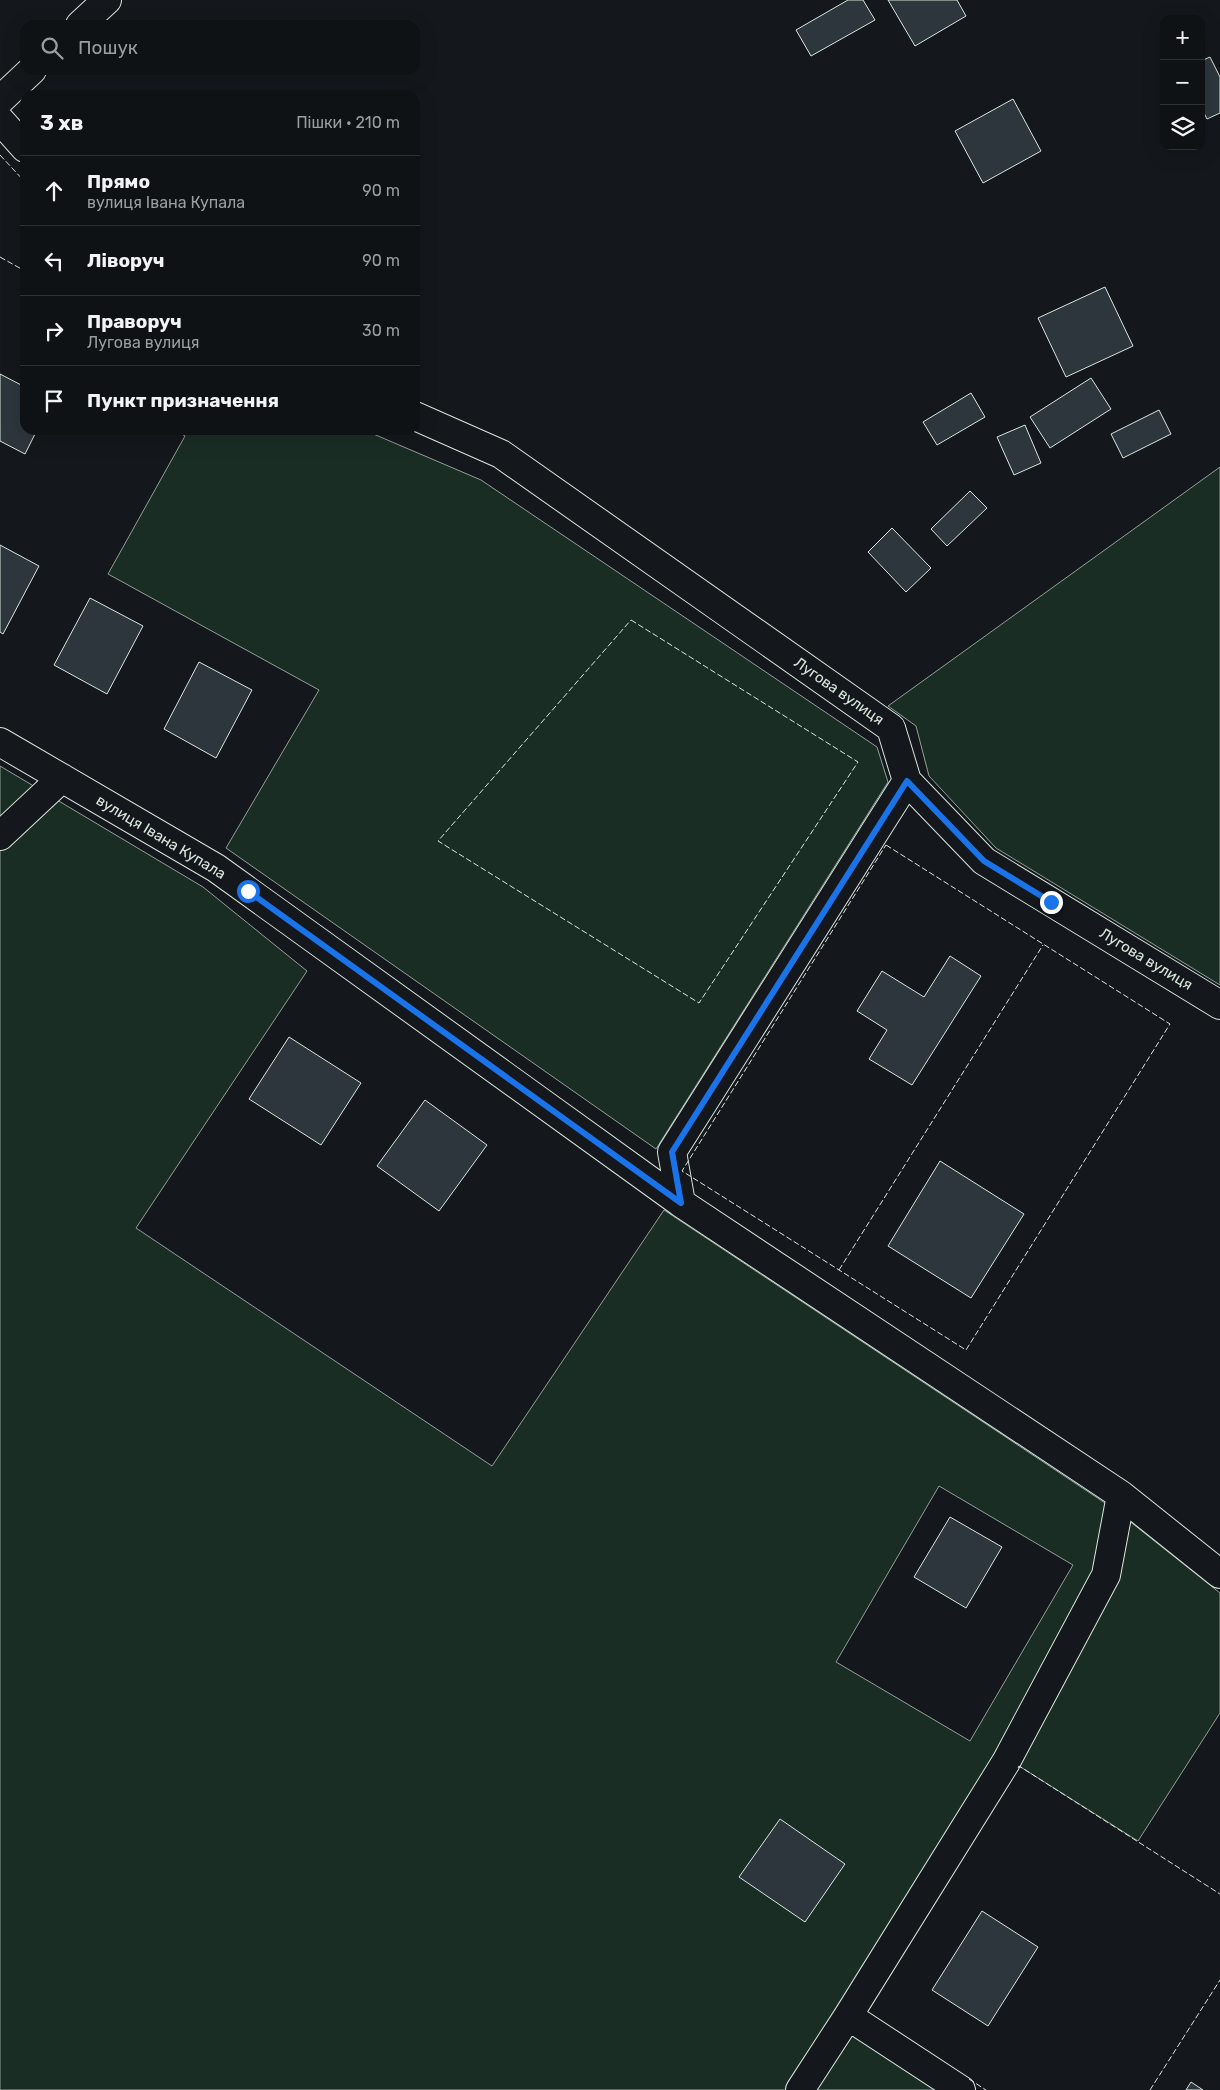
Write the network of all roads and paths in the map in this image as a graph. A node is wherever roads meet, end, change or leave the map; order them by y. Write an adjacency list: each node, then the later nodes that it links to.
1 (107, 0): 2 (street)
2 (85, 20)
3 (27, 75): 4 (street)
4 (0, 100)
5 (0, 120): 6 (street)
6 (20, 142)
7 (420, 418): 10 (street, Лугова вулиця)
8 (0, 742): 9 (street, вулиця Івана Купала)
9 (62, 778): 11 (street); 13 (street, вулиця Івана Купала)
10 (907, 781): 12 (street, Лугова вулиця); 13 (street)
11 (0, 836)
12 (1220, 1004)
13 (681, 1203): 14 (street, вулиця Івана Купала)
14 (1121, 1496): 15 (street); 16 (street)
15 (1220, 1574)
16 (848, 2016): 17 (street); 18 (street)
17 (800, 2090)
18 (961, 2090)

